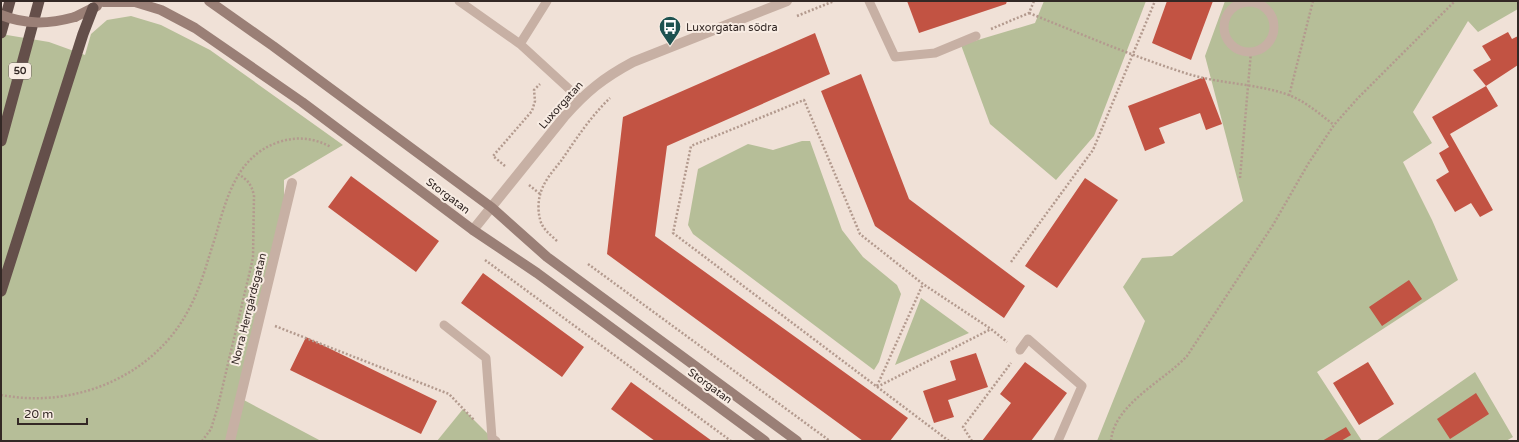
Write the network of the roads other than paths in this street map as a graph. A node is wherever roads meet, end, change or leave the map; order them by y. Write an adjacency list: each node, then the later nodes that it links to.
1 (10, 1): 11 (highway)
2 (39, 1): 15 (highway, 50)
3 (208, 1): 17 (main road, Storgatan)
4 (459, 1): 13 (lane)
5 (547, 1): 13 (lane)
6 (787, 1): 14 (street, Luxorgatan)
7 (869, 1): 12 (lane)
8 (1251, 2): 8 (lane)
9 (100, 4): 10 (main road, bridge); 18 (main road, Storgatan); 19 (highway)
10 (1, 15)
11 (1, 33)
12 (976, 36)
13 (520, 44): 14 (lane)
14 (580, 99): 17 (street, Luxorgatan)
15 (1, 141)
16 (292, 183): 23 (street, Norra Herrgårdsgatan)
17 (491, 207): 18 (street, Luxorgatan); 25 (main road, Storgatan)
18 (473, 230): 24 (main road, Storgatan)
19 (1, 291)
20 (444, 325): 22 (lane)
21 (1020, 350): 26 (lane)
22 (494, 440)
23 (230, 441)
24 (765, 441)
25 (797, 441)
26 (1058, 441)

